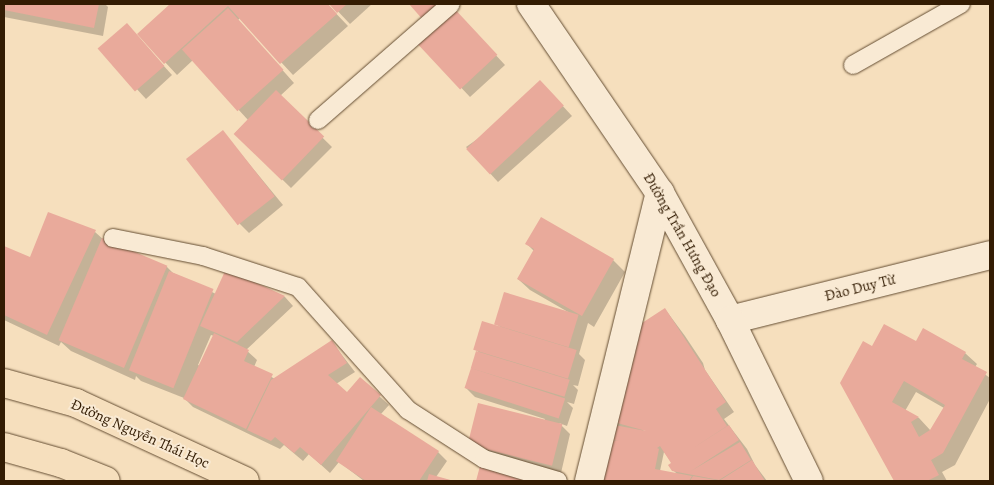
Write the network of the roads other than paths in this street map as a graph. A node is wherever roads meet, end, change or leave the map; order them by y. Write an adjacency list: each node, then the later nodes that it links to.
1 (451, 4): 5 (lane)
2 (531, 4): 6 (street, Đường Trần Hưng Đạo)
3 (961, 4): 4 (lane)
4 (853, 65)
5 (318, 120)
6 (660, 193): 9 (street, Đường Trần Hưng Đạo); 15 (street)
7 (113, 238): 14 (lane)
8 (990, 255): 9 (street, Đào Duy Từ)
9 (730, 320): 16 (street, Đường Trần Hưng Đạo)
10 (4, 384): 13 (main road, Đường Nguyễn Thái Học)
11 (4, 447): 12 (main road)
12 (106, 481)
13 (245, 481)
14 (558, 481)
15 (589, 481)
16 (809, 481)

